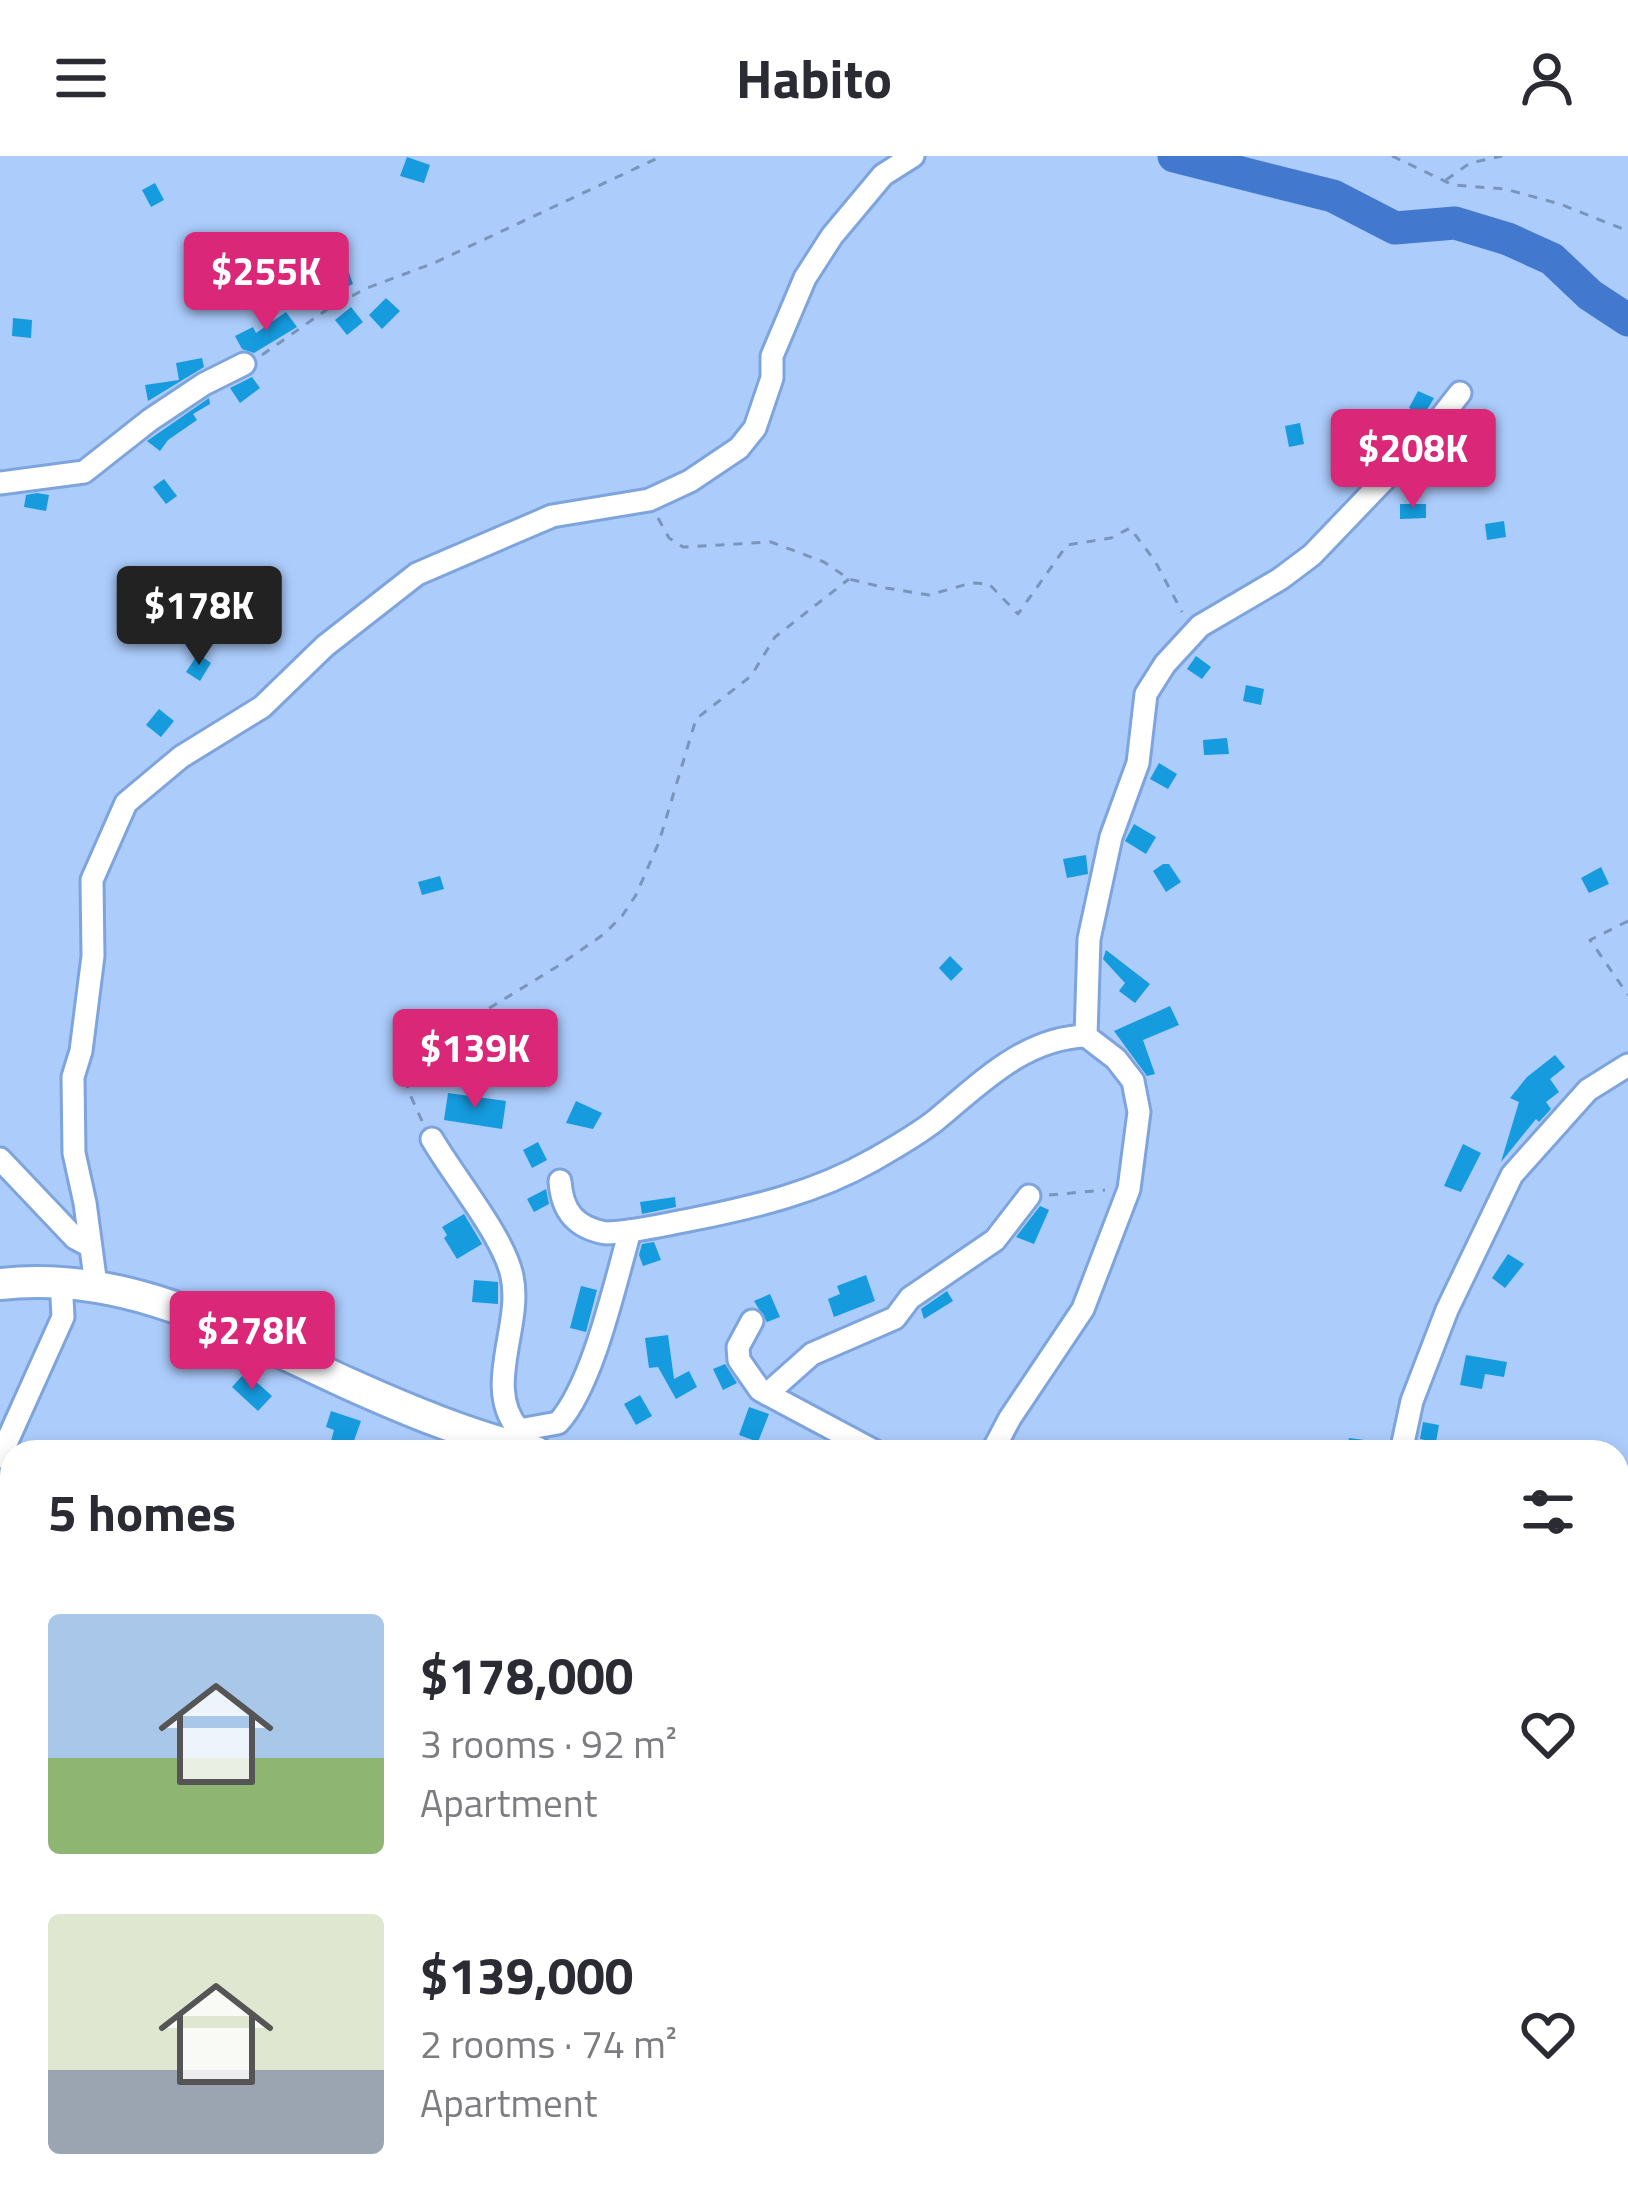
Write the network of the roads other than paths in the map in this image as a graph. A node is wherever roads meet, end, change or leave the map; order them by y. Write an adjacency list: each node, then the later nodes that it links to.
1 (913, 156): 12 (street)
2 (244, 364): 4 (street)
3 (1460, 393): 5 (street)
4 (0, 483)
5 (1086, 1036): 11 (street); 23 (street)
6 (1628, 1065): 24 (street)
7 (432, 1139): 20 (street)
8 (0, 1159): 12 (street)
9 (560, 1181): 11 (street)
10 (1029, 1196): 17 (street)
11 (630, 1231): 21 (street)
12 (90, 1246): 15 (street)
13 (61, 1280): 14 (highway); 15 (highway); 18 (street)
14 (0, 1284)
15 (96, 1285): 19 (highway)
16 (752, 1321): 17 (street)
17 (767, 1394): 22 (street)
18 (8, 1440)
19 (513, 1440)
20 (521, 1440)
21 (528, 1440)
22 (857, 1440)
23 (998, 1440)
24 (1404, 1440)

